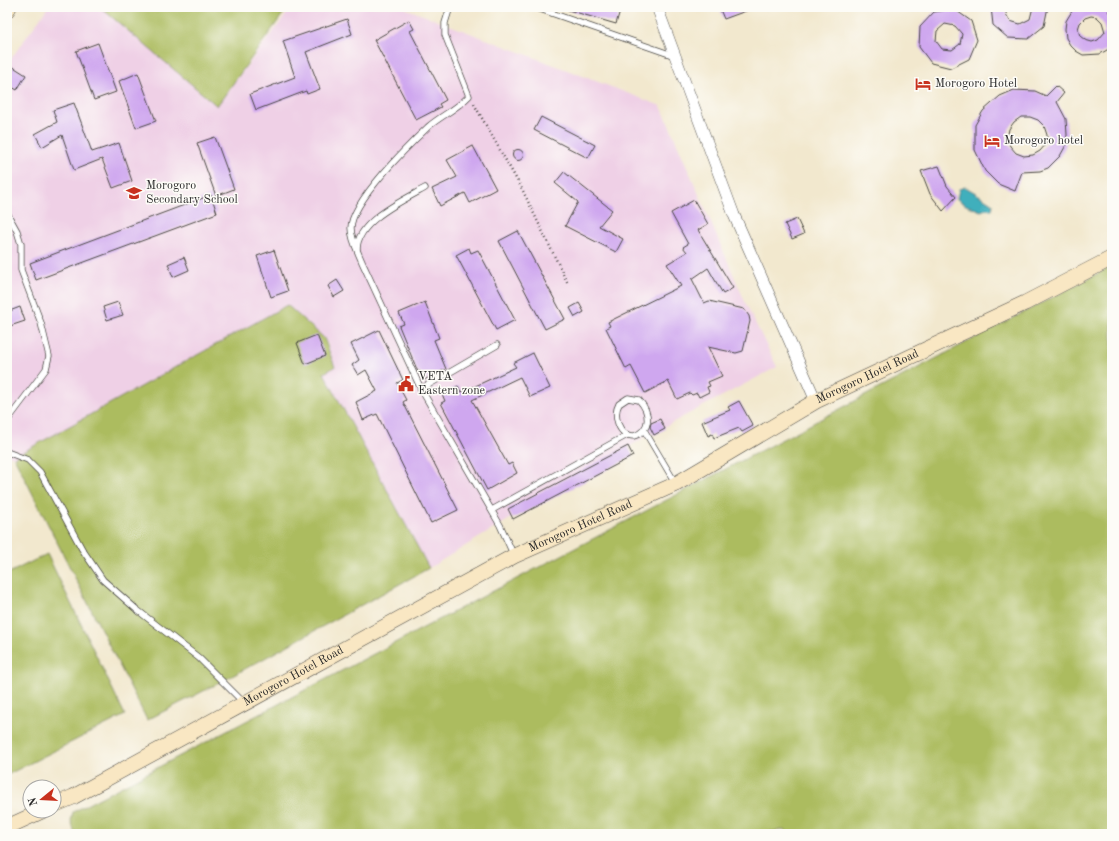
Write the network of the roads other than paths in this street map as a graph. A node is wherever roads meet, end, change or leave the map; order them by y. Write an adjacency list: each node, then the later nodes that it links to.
1 (9, 7): 5 (street)
2 (450, 7): 10 (lane)
3 (534, 7): 6 (lane)
4 (657, 7): 6 (street)
5 (7, 10)
6 (676, 56): 13 (street)
7 (425, 188): 10 (lane)
8 (7, 213): 14 (lane)
9 (1112, 258): 13 (street, Morogoro Hotel Road)
10 (362, 262): 12 (lane)
11 (497, 345): 12 (lane)
12 (421, 389): 19 (lane)
13 (816, 401): 18 (street, Morogoro Hotel Road)
14 (7, 421)
15 (644, 430): 16 (lane); 16 (lane); 18 (lane)
16 (627, 435): 19 (lane)
17 (7, 452): 21 (lane)
18 (676, 484): 20 (street, Morogoro Hotel Road)
19 (492, 510): 20 (lane)
20 (514, 556): 21 (street, Morogoro Hotel Road)
21 (244, 704): 22 (street, Morogoro Hotel Road)
22 (62, 802)
23 (24, 819): 24 (street)
24 (7, 827)

